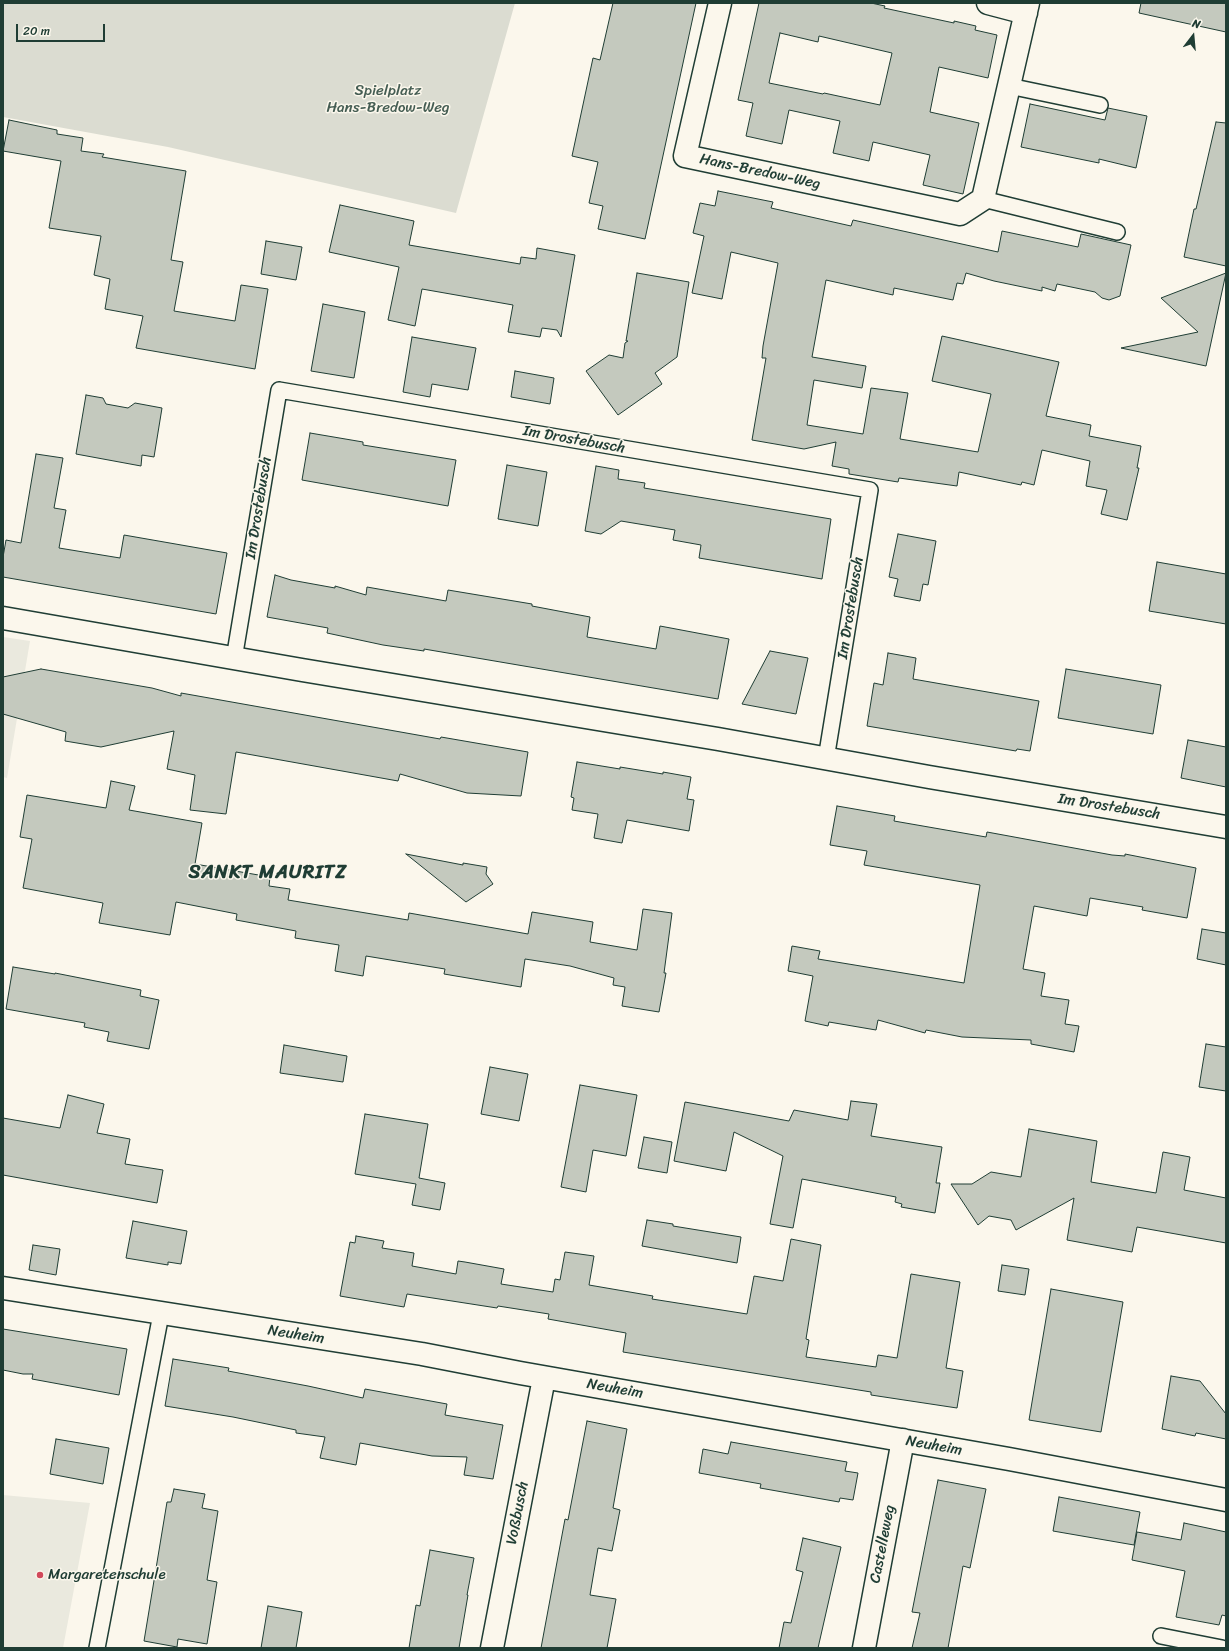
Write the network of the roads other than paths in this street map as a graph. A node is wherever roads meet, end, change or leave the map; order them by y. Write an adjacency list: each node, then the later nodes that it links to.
1 (720, 3): 6 (street, Hans-Bredow-Weg)
2 (988, 3): 3 (street)
3 (1027, 8): 4 (street)
4 (1009, 86): 5 (lane); 6 (street)
5 (1100, 105)
6 (983, 199): 7 (lane)
7 (1117, 232)
8 (3, 618): 9 (street, Im Drostebusch)
9 (234, 659): 10 (street, Im Drostebusch); 10 (lane, Im Drostebusch)
10 (826, 759): 11 (street, Im Drostebusch)
11 (1226, 827)
12 (3, 1288): 13 (street, Neuheim)
13 (161, 1314): 14 (street, Neuheim); 18 (lane)
14 (544, 1378): 15 (street, Neuheim); 19 (street, Voßbusch)
15 (903, 1440): 16 (street, Neuheim); 20 (street, Castelleweg)
16 (1226, 1500)
17 (1161, 1636): 21 (lane)
18 (97, 1648)
19 (492, 1648)
20 (864, 1648)
21 (1222, 1648)

